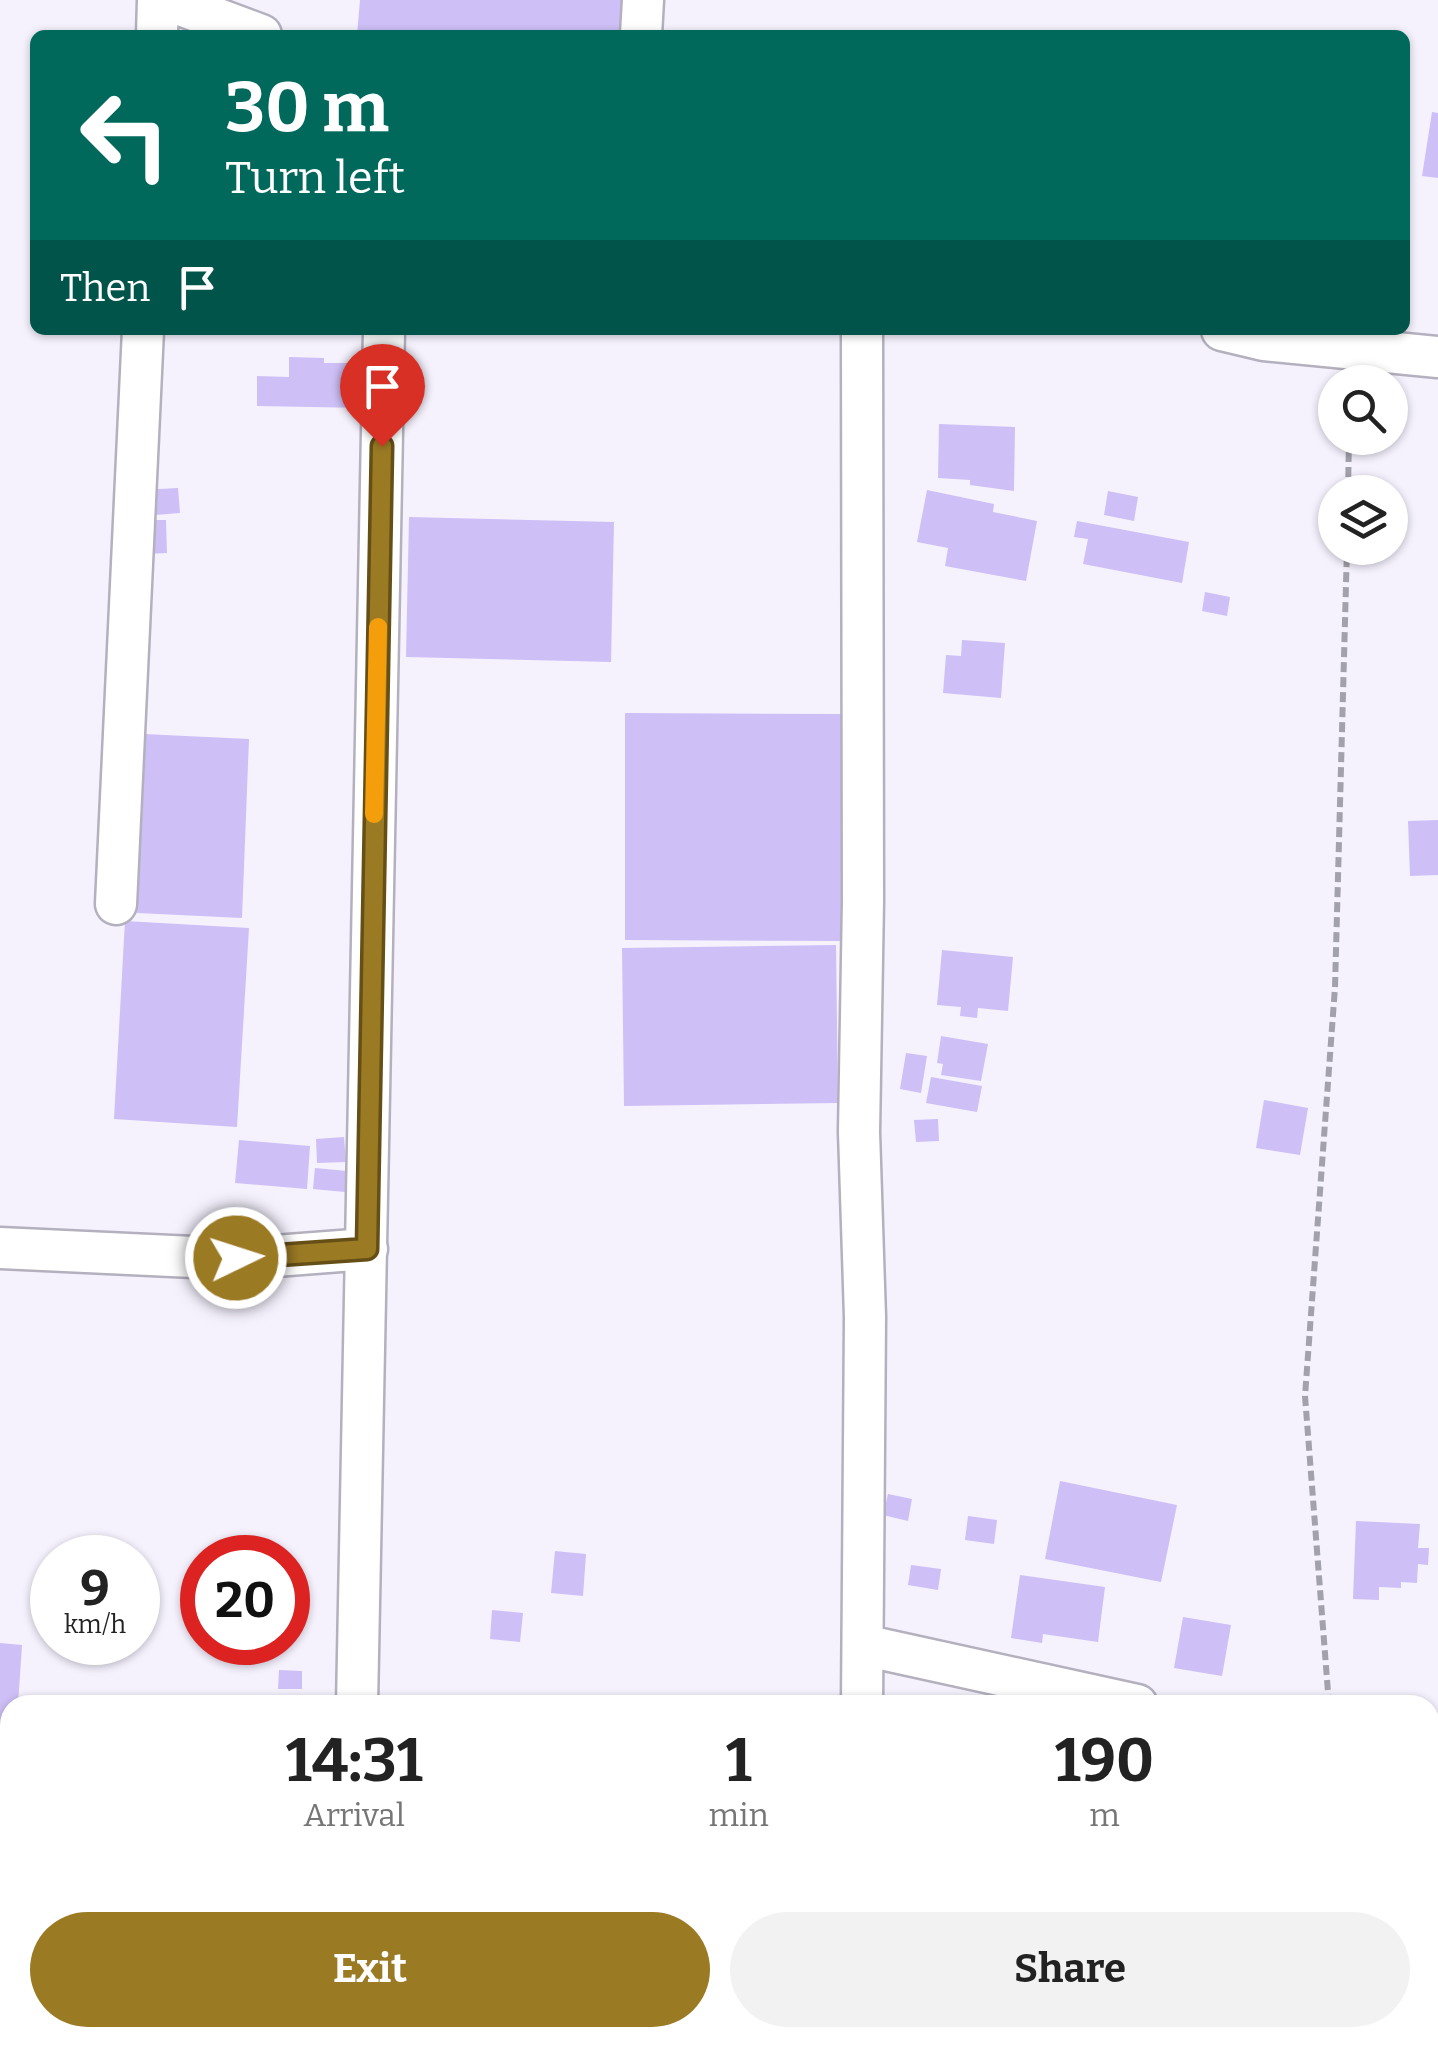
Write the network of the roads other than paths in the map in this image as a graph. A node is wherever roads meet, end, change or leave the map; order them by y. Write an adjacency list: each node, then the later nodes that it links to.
1 (158, 0): 4 (street)
2 (168, 0): 5 (street)
3 (643, 0): 6 (street)
4 (157, 30)
5 (248, 30)
6 (641, 30)
7 (143, 335): 12 (street)
8 (384, 335): 14 (street)
9 (862, 335): 15 (street)
10 (1243, 335): 11 (street)
11 (1438, 357)
12 (116, 904)
13 (0, 1248): 14 (street)
14 (367, 1249): 16 (street)
15 (863, 1645): 17 (street); 18 (street)
16 (357, 1695)
17 (862, 1695)
18 (1091, 1695)

